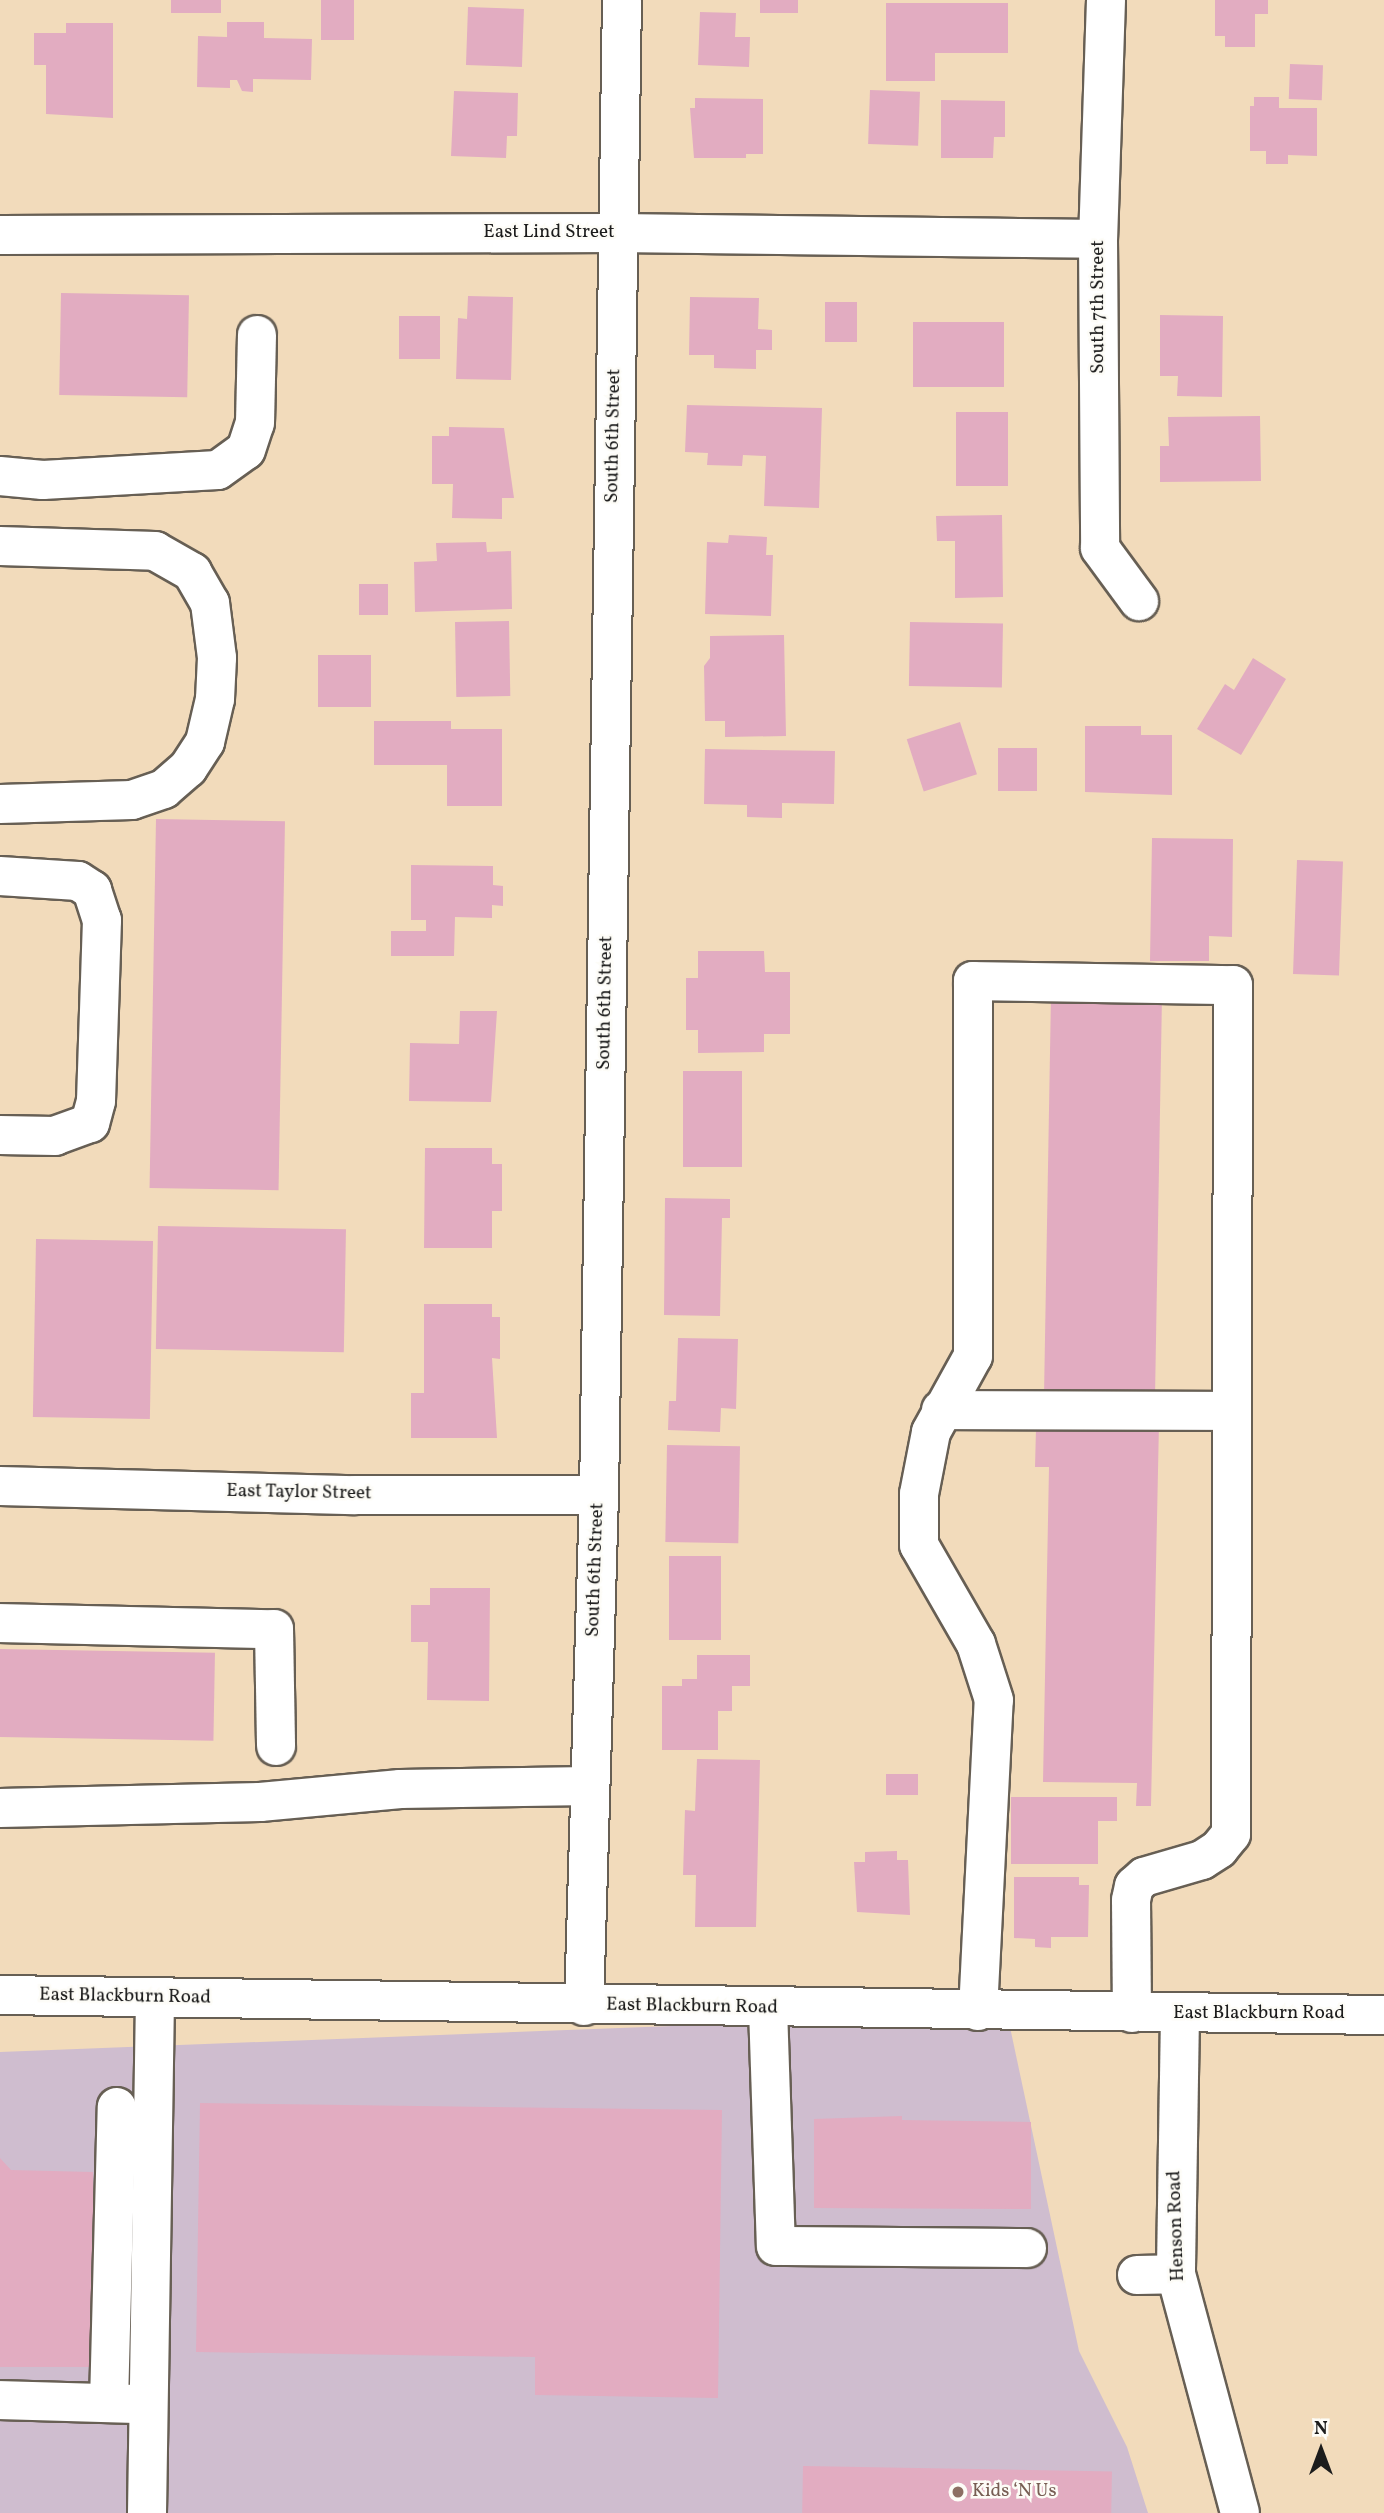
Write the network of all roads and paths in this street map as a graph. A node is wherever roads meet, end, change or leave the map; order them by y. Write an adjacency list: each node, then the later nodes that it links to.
1 (622, 0): 3 (street, South 6th Street)
2 (1106, 0): 5 (street, South 7th Street)
3 (617, 233): 4 (street, East Lind Street); 5 (street, East Lind Street); 17 (street, South 6th Street)
4 (0, 235): 6 (street)
5 (1098, 239): 10 (street, South 7th Street)
6 (0, 242)
7 (257, 335): 8 (street)
8 (0, 476)
9 (0, 546): 11 (street)
10 (1139, 601)
11 (0, 804)
12 (0, 876): 13 (street)
13 (0, 1135)
14 (941, 1410): 15 (street); 15 (street); 26 (street)
15 (1232, 1411): 27 (street)
16 (0, 1486): 17 (street, East Taylor Street)
17 (599, 1495): 20 (street, South 6th Street)
18 (0, 1623): 19 (street)
19 (276, 1746)
20 (590, 1786): 21 (street); 24 (street, South 6th Street)
21 (0, 1808)
22 (0, 1995): 23 (street, East Blackburn Road)
23 (155, 1998): 24 (street, East Blackburn Road); 36 (street)
24 (584, 2006): 25 (street, East Blackburn Road)
25 (768, 2008): 26 (street, East Blackburn Road); 31 (street)
26 (978, 2011): 27 (street, East Blackburn Road)
27 (1132, 2013): 28 (street, East Blackburn Road)
28 (1180, 2014): 29 (street, East Blackburn Road); 32 (street, Henson Road)
29 (1384, 2015)
30 (117, 2107): 35 (street)
31 (1027, 2248)
32 (1176, 2274): 33 (street); 38 (street, Henson Road)
33 (1137, 2275)
34 (0, 2400): 35 (street)
35 (109, 2403): 36 (street)
36 (149, 2404): 37 (street)
37 (147, 2513)
38 (1240, 2513)

